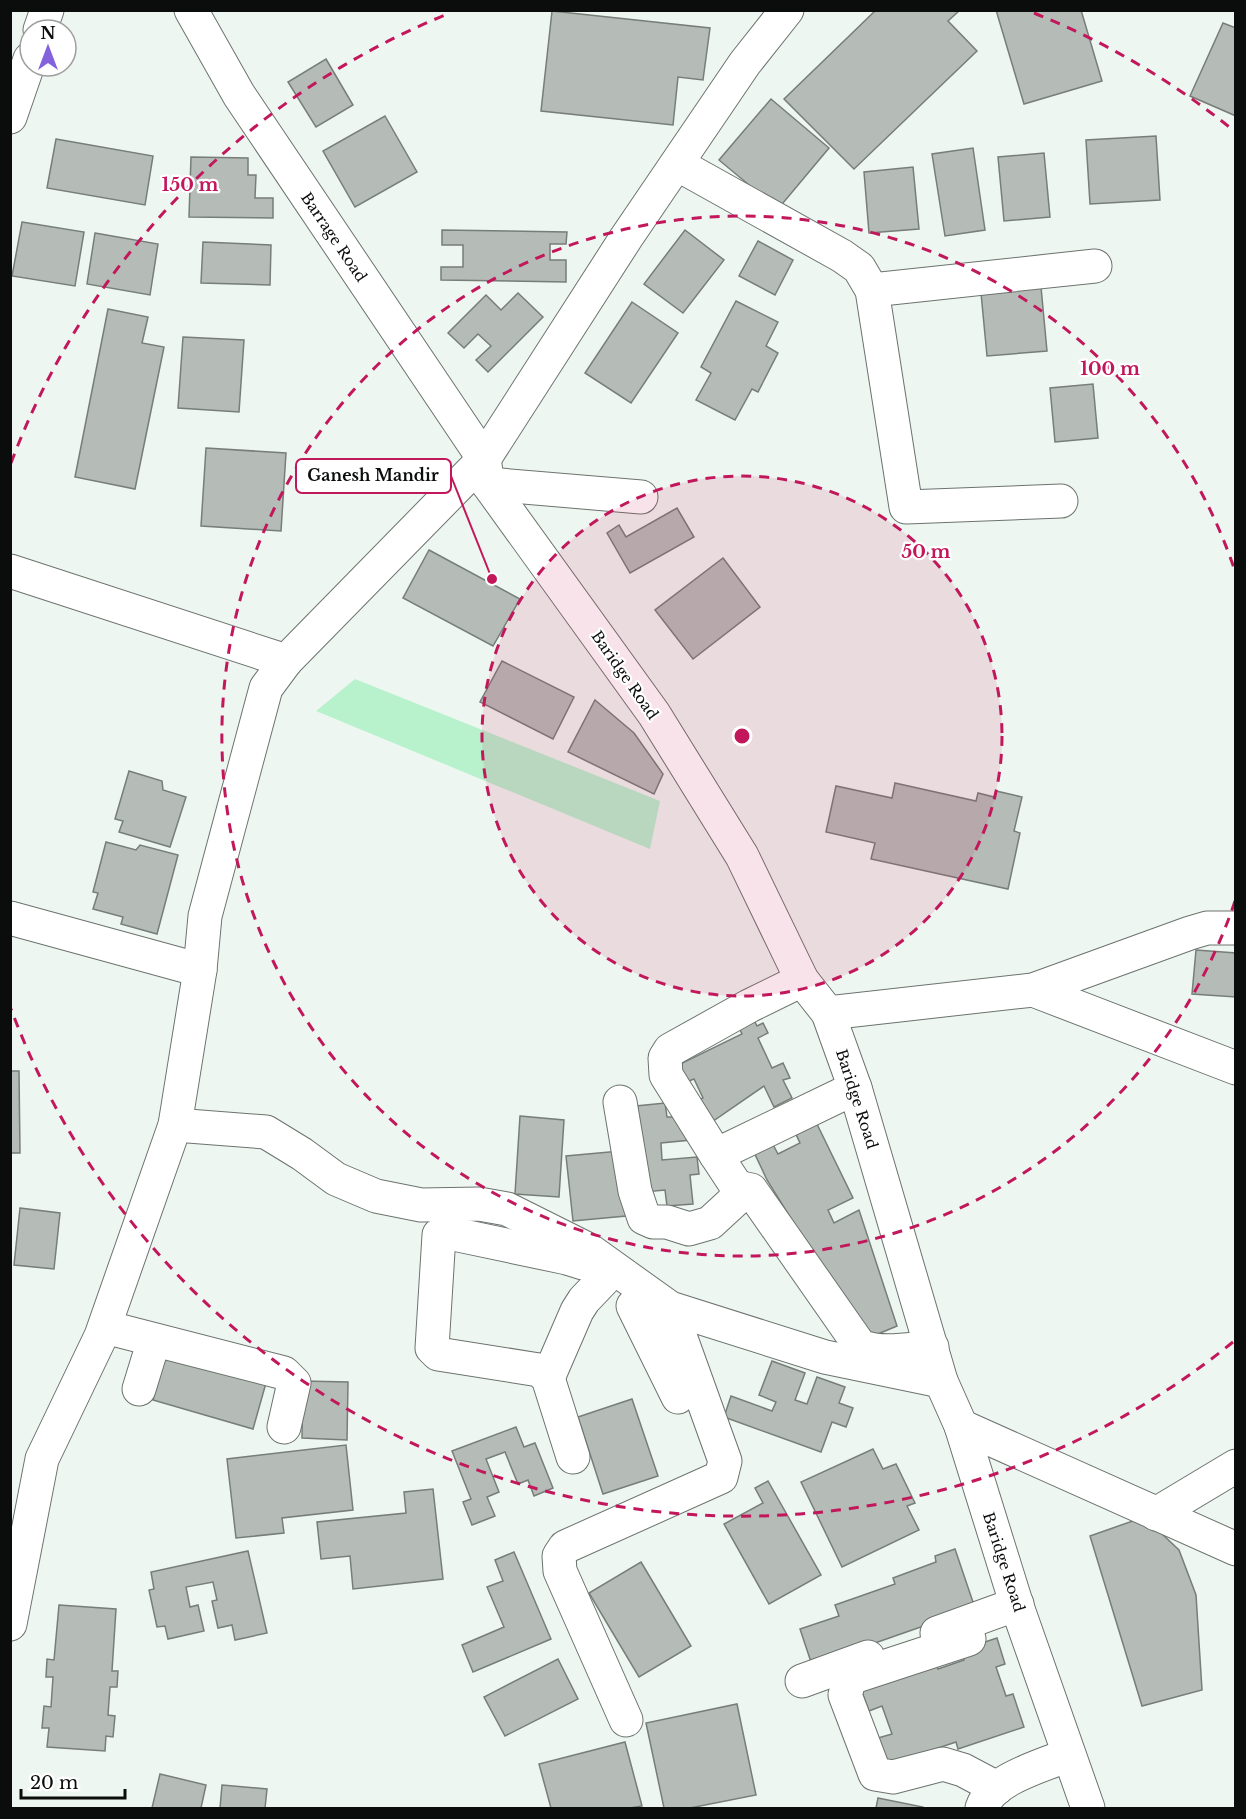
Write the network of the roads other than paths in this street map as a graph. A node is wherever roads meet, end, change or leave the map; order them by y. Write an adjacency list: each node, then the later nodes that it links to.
1 (191, 10): 8 (street, Barrage Road)
2 (787, 10): 5 (street)
3 (23, 78): 4 (street)
4 (10, 117)
5 (677, 164): 7 (street); 8 (street)
6 (1095, 266): 7 (street)
7 (872, 290): 10 (street)
8 (486, 472): 9 (street); 12 (street); 16 (street, Baridge Road)
9 (641, 497)
10 (1061, 501)
11 (10, 571): 12 (street)
12 (286, 661): 15 (street)
13 (10, 918): 15 (street)
14 (1236, 927): 17 (street)
15 (200, 970): 22 (street)
16 (802, 980): 18 (street, Baridge Road); 23 (street)
17 (1033, 990): 18 (street); 19 (street)
18 (828, 1013): 20 (street, Baridge Road)
19 (1236, 1068)
20 (855, 1088): 23 (street); 31 (street, Baridge Road)
21 (620, 1102): 24 (street)
22 (175, 1125): 25 (street); 29 (street)
23 (716, 1155): 24 (street)
24 (737, 1187): 31 (street)
25 (453, 1219): 26 (street); 28 (street); 32 (street)
26 (606, 1277): 27 (street); 32 (street)
27 (633, 1306): 28 (street); 35 (street)
28 (670, 1308): 33 (street); 46 (street)
29 (105, 1327): 30 (street); 43 (street)
30 (154, 1340): 34 (street); 37 (street)
31 (932, 1347): 33 (street, Baridge Road)
32 (548, 1378): 38 (street)
33 (941, 1381): 36 (street, Baridge Road)
34 (139, 1389)
35 (678, 1397)
36 (961, 1426): 40 (street); 42 (street, Baridge Road)
37 (284, 1427)
38 (573, 1457)
39 (1236, 1466): 40 (street)
40 (1156, 1514): 41 (street)
41 (1236, 1549)
42 (1017, 1604): 45 (street); 47 (street, Baridge Road)
43 (10, 1624)
44 (969, 1639): 48 (street)
45 (802, 1681)
46 (626, 1720)
47 (1068, 1755): 48 (street); 49 (street, Baridge Road)
48 (990, 1798)
49 (1088, 1809)

